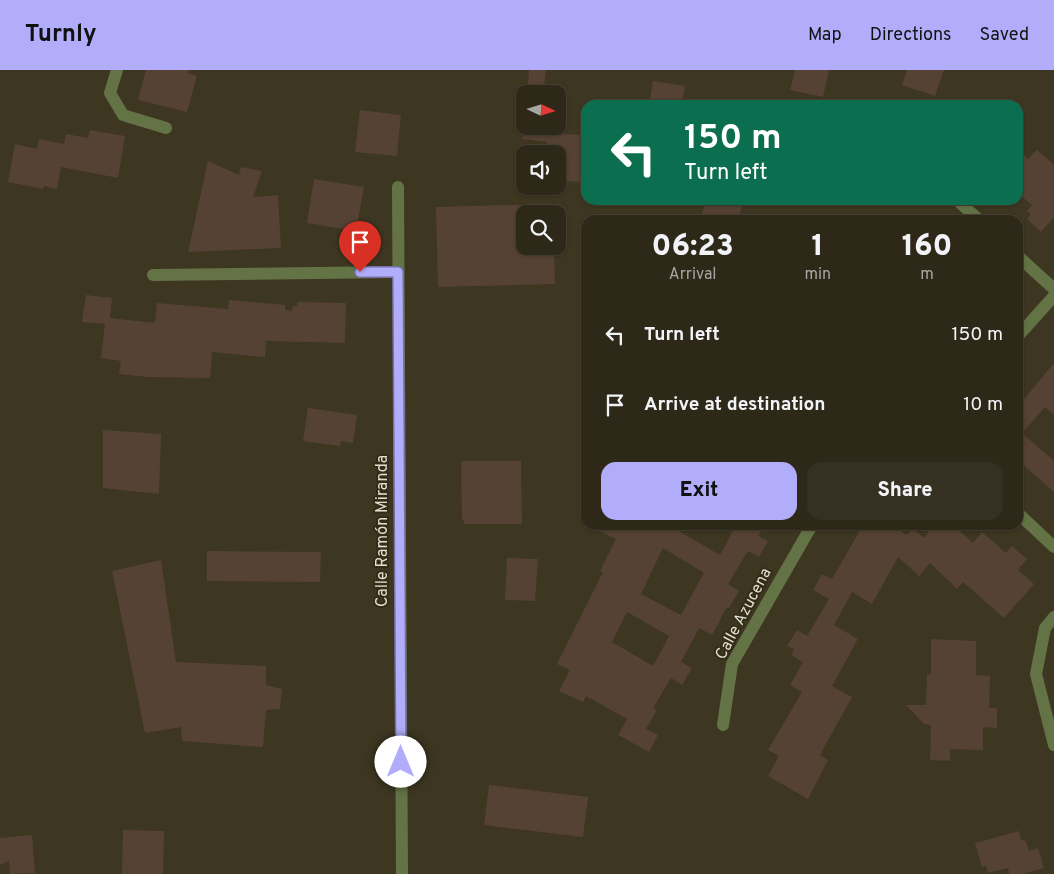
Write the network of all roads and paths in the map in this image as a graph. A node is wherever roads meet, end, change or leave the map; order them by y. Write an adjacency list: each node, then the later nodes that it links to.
1 (117, 70): 2 (street)
2 (166, 128)
3 (398, 187): 7 (street, Calle Ramón Miranda)
4 (962, 205): 5 (street)
5 (974, 215)
6 (1023, 261): 9 (street)
7 (398, 272): 8 (street); 18 (street, Calle Ramón Miranda)
8 (153, 275)
9 (1054, 290)
10 (1054, 296): 11 (street)
11 (1023, 331)
12 (1023, 518): 14 (street)
13 (809, 530): 16 (street, Calle Azucena)
14 (1054, 546)
15 (1054, 617): 17 (street)
16 (723, 726)
17 (1054, 745)
18 (402, 874)

